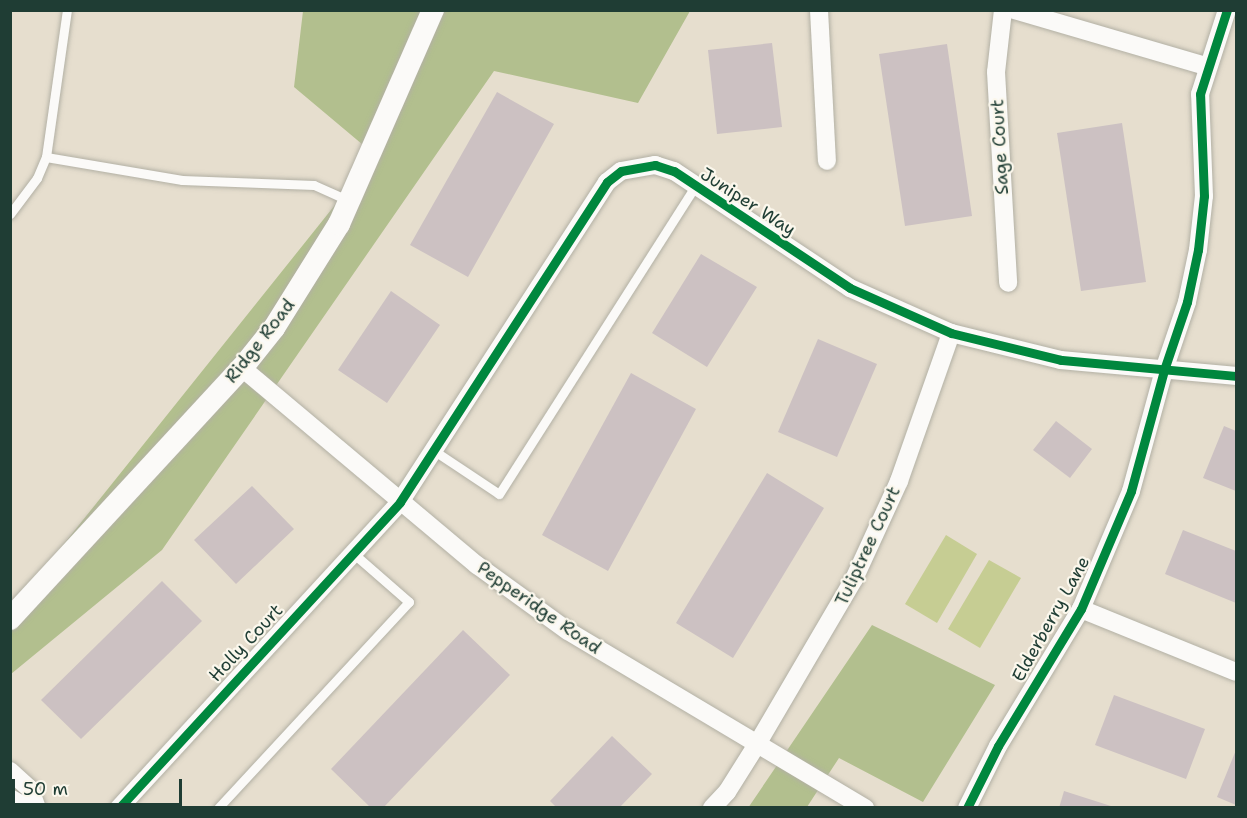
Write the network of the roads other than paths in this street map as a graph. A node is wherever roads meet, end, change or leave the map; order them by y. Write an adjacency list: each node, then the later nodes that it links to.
1 (67, 10): 8 (lane)
2 (433, 10): 11 (street, Ridge Road)
3 (819, 10): 9 (street)
4 (1003, 10): 13 (street, Sage Court)
5 (1014, 10): 7 (street)
6 (1227, 10): 7 (street, Elderberry Lane)
7 (1206, 66): 16 (street, Elderberry Lane)
8 (46, 157): 11 (lane); 12 (lane)
9 (827, 161)
10 (694, 188): 14 (street, Juniper Way); 18 (street, Juniper Way); 18 (lane, Juniper Way)
11 (350, 201): 15 (street, Ridge Road)
12 (10, 214)
13 (1008, 283)
14 (951, 333): 16 (street, Juniper Way); 24 (street, Tuliptree Court)
15 (242, 368): 19 (street, Pepperidge Road); 22 (street, Ridge Road)
16 (1164, 370): 17 (street, Juniper Way); 21 (street, Elderberry Lane)
17 (1236, 376)
18 (433, 450): 19 (street, Juniper Way)
19 (400, 502): 20 (street, Holly Court); 24 (street, Pepperidge Road)
20 (354, 554): 29 (street, Holly Court); 30 (lane)
21 (1081, 609): 23 (street); 33 (street, Elderberry Lane)
22 (10, 619)
23 (1236, 672)
24 (756, 746): 31 (street, Tuliptree Court); 32 (street, Pepperidge Road)
25 (10, 771): 28 (street)
26 (10, 798): 27 (street)
27 (27, 807)
28 (37, 807)
29 (119, 807)
30 (218, 807)
31 (712, 807)
32 (865, 807)
33 (967, 807)

